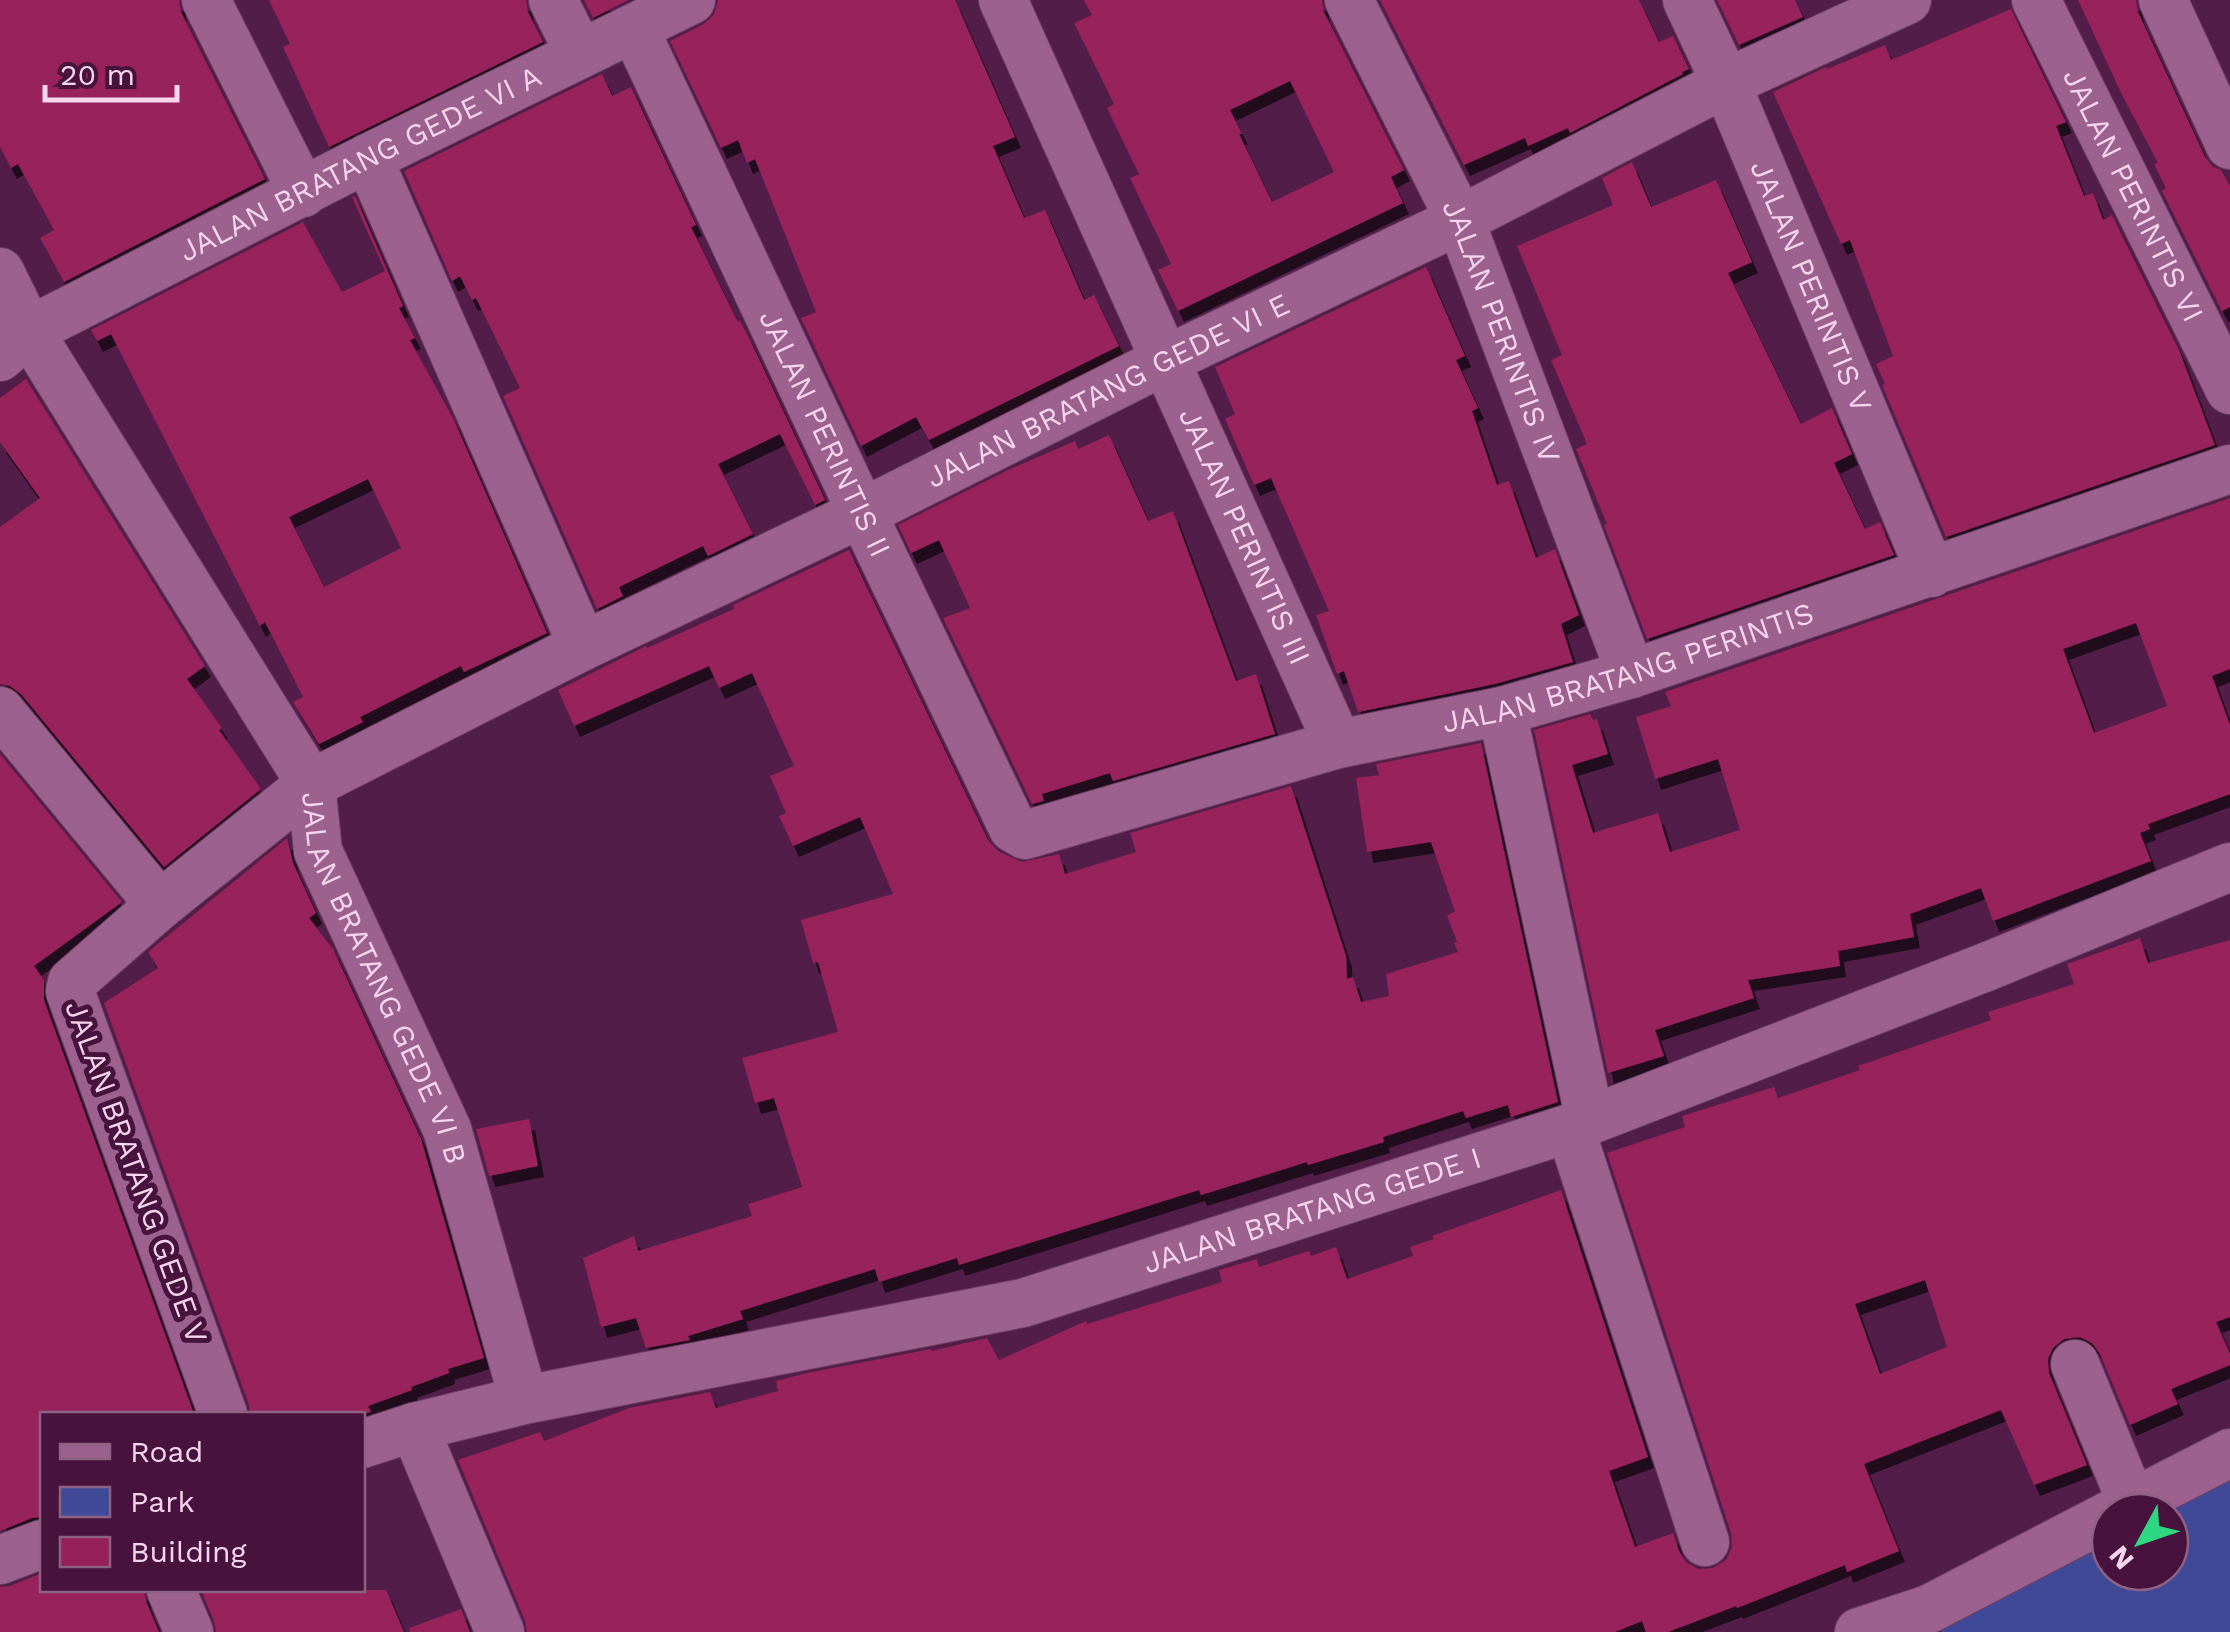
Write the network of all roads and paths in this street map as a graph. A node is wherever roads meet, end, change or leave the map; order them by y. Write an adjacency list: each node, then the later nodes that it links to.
1 (206, 0): 15 (street)
2 (553, 0): 11 (street)
3 (692, 0): 10 (street, JALAN BRATANG GEDE VI A)
4 (1003, 0): 19 (street, JALAN PERINTIS III)
5 (1349, 0): 16 (street, JALAN PERINTIS IV)
6 (1687, 0): 12 (street, JALAN PERINTIS V)
7 (1907, 0): 12 (street, JALAN BRATANG GEDE VI E)
8 (2036, 0): 20 (street, JALAN PERINTIS VI)
9 (2164, 0): 13 (street)
10 (634, 28): 11 (street, JALAN BRATANG GEDE VI A); 22 (street, JALAN PERINTIS II)
11 (580, 54): 14 (street, JALAN BRATANG GEDE VI A)
12 (1726, 82): 16 (street, JALAN BRATANG GEDE VI E); 23 (street, JALAN PERINTIS V)
13 (2230, 145)
14 (368, 158): 15 (street, JALAN BRATANG GEDE VI A); 24 (street)
15 (303, 193): 18 (street, JALAN BRATANG GEDE VI A)
16 (1460, 220): 19 (street, JALAN BRATANG GEDE VI E); 25 (street, JALAN PERINTIS IV)
17 (0, 272): 18 (street, JALAN BRATANG GEDE VI B)
18 (15, 344): 29 (street, JALAN BRATANG GEDE VI B)
19 (1166, 360): 22 (street, JALAN BRATANG GEDE VI E); 28 (street, JALAN PERINTIS III)
20 (2230, 390)
21 (2230, 470): 23 (street, JALAN BRATANG PERINTIS)
22 (862, 514): 24 (street, JALAN BRATANG GEDE VI E); 30 (street, JALAN PERINTIS II)
23 (1931, 574): 25 (street, JALAN BRATANG PERINTIS)
24 (583, 646): 29 (street, JALAN BRATANG GEDE VI E)
25 (1631, 674): 27 (street, JALAN BRATANG PERINTIS)
26 (0, 711): 32 (street)
27 (1502, 712): 28 (street, JALAN BRATANG PERINTIS); 33 (street)
28 (1338, 744): 30 (street, JALAN BRATANG PERINTIS)
29 (311, 784): 32 (street, JALAN BRATANG GEDE V); 35 (street, JALAN BRATANG GEDE VI B)
30 (1019, 833)
31 (2230, 867): 33 (street, JALAN BRATANG GEDE I)
32 (160, 905): 36 (street, JALAN BRATANG GEDE V)
33 (1580, 1124): 35 (street, JALAN BRATANG GEDE I); 43 (street)
34 (2074, 1364): 40 (street)
35 (524, 1400): 37 (street, JALAN BRATANG GEDE I)
36 (222, 1412)
37 (414, 1427): 38 (street, JALAN BRATANG GEDE I); 49 (street)
38 (365, 1443)
39 (2230, 1453): 41 (street)
40 (2113, 1492)
41 (2154, 1492)
42 (2090, 1527): 47 (street)
43 (1705, 1542)
44 (40, 1545): 45 (street)
45 (0, 1560)
46 (172, 1592): 48 (street)
47 (1935, 1620): 50 (street)
48 (190, 1632)
49 (500, 1632)
50 (1859, 1632)

